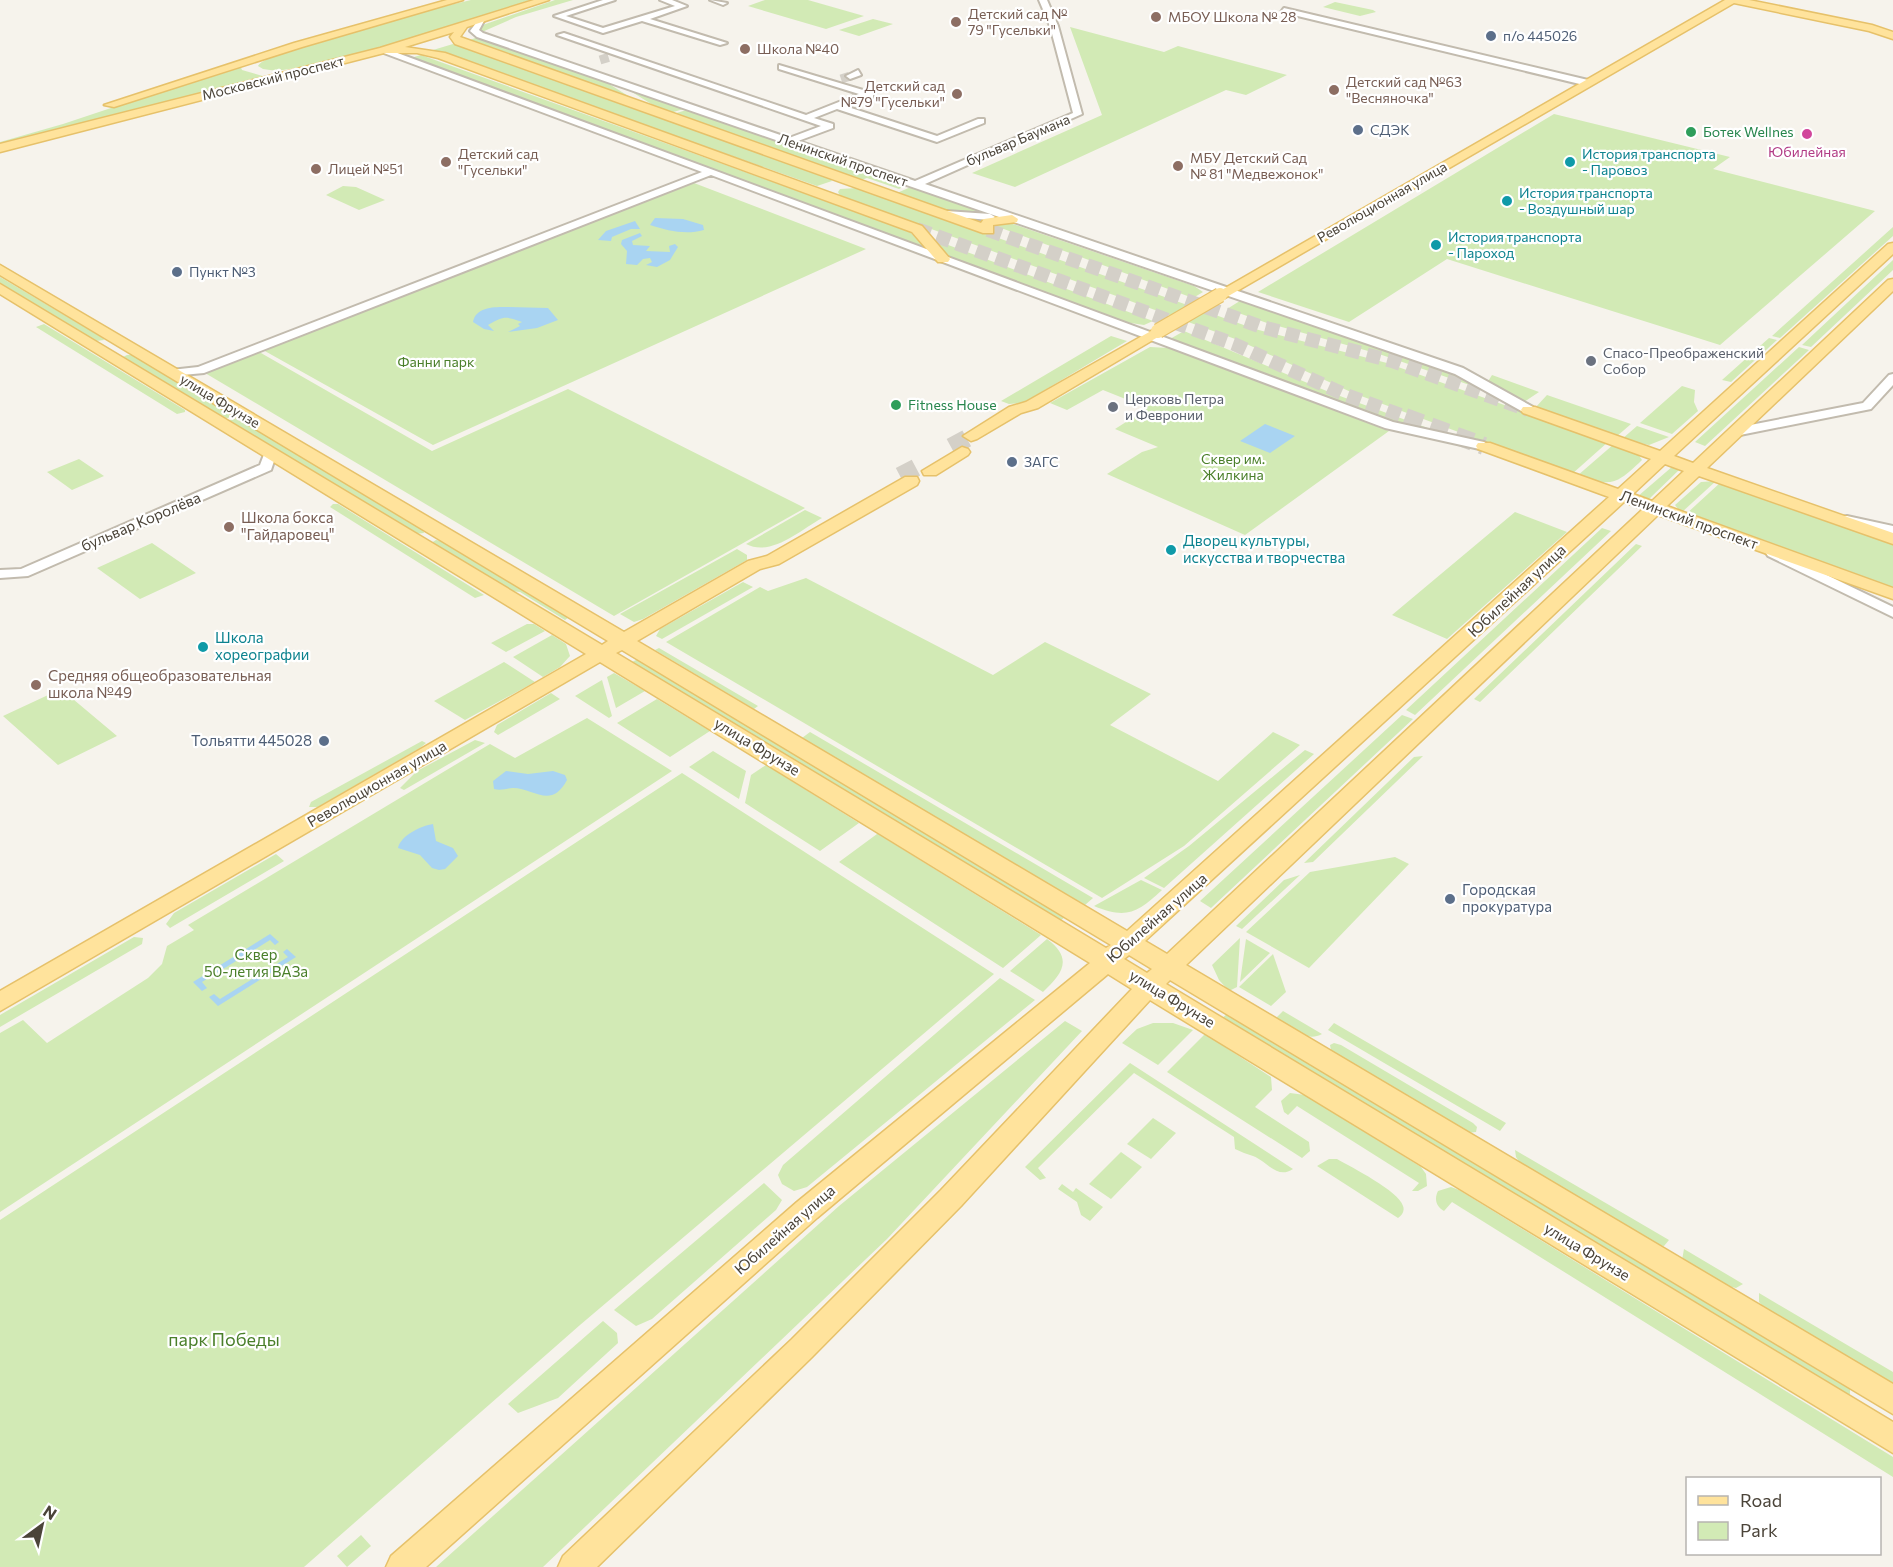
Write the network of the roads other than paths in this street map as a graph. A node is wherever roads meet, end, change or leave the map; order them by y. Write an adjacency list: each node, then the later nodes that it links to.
1 (458, 0): 23 (main road, Московский проспект)
2 (544, 0): 10 (main road, Московский проспект)
3 (611, 0): 17 (street)
4 (664, 0): 13 (street)
5 (714, 0): 11 (street)
6 (1043, 0): 41 (street, бульвар Баумана)
7 (1733, 0): 15 (main road); 31 (main road, Революционная улица)
8 (1756, 0): 15 (main road)
9 (1777, 0): 15 (main road)
10 (532, 2): 14 (main road, Московский проспект)
11 (723, 3)
12 (1284, 10): 31 (street)
13 (642, 19): 17 (street); 21 (street)
14 (482, 21): 16 (main road, Московский проспект); 26 (street, Ленинский проспект)
15 (1874, 23): 19 (main road)
16 (462, 27): 22 (main road, Московский проспект); 33 (main road, Ленинский проспект)
17 (603, 31): 20 (street)
18 (561, 35): 20 (street)
19 (1893, 36)
20 (574, 40): 34 (street)
21 (723, 43)
22 (384, 50): 27 (main road, Московский проспект); 39 (street); 42 (main road)
23 (257, 58): 27 (main road); 36 (main road, Московский проспект)
24 (593, 63): 26 (street)
25 (782, 67): 30 (street)
26 (577, 68): 28 (street, Ленинский проспект)
27 (294, 73): 38 (main road, Московский проспект)
28 (599, 75): 33 (main road); 37 (street, Ленинский проспект)
29 (850, 76): 30 (street)
30 (831, 83): 32 (street)
31 (1588, 83): 50 (main road, Революционная улица)
32 (841, 107): 34 (street); 35 (street)
33 (657, 112): 40 (main road, Ленинский проспект)
34 (806, 118): 37 (street)
35 (981, 121)
36 (0, 139)
37 (790, 141): 41 (street, Ленинский проспект)
38 (0, 148)
39 (709, 173): 46 (street); 56 (street)
40 (849, 180): 42 (main road); 43 (main road, Ленинский проспект)
41 (915, 185): 44 (street, Ленинский проспект)
42 (816, 193): 46 (main road)
43 (946, 214): 44 (street); 44 (main road, Ленинский проспект)
44 (1012, 219): 50 (street, Ленинский проспект)
45 (1893, 246): 64 (main road, Юбилейная улица)
46 (943, 259): 51 (street)
47 (0, 269): 52 (main road, улица Фрунзе)
48 (1893, 283): 59 (main road)
49 (0, 288): 53 (main road, улица Фрунзе)
50 (1223, 293): 51 (main road, Революционная улица, bridge); 58 (street, Ленинский проспект)
51 (1153, 334): 60 (main road, Революционная улица); 61 (street)
52 (114, 337): 53 (main road); 54 (main road, улица Фрунзе)
53 (93, 344): 55 (main road, улица Фрунзе)
54 (139, 352): 55 (main road); 56 (main road, улица Фрунзе)
55 (118, 359): 63 (main road, улица Фрунзе)
56 (188, 375): 72 (main road, улица Фрунзе)
57 (1893, 378): 59 (street)
58 (1529, 410): 64 (main road)
59 (1735, 432): 65 (main road)
60 (976, 438)
61 (1484, 446): 68 (main road, Ленинский проспект)
62 (956, 450): 79 (main road, Революционная улица)
63 (271, 452): 66 (main road, улица Фрунзе); 67 (street, бульвар Королёва)
64 (1663, 457): 65 (main road); 68 (main road, Юбилейная улица)
65 (1697, 469): 69 (main road); 70 (main road)
66 (300, 470): 67 (street); 74 (main road, улица Фрунзе)
67 (245, 477): 76 (street, бульвар Королёва)
68 (1621, 496): 69 (main road, Ленинский проспект); 81 (main road, Юбилейная улица)
69 (1655, 508): 75 (main road, Ленинский проспект); 83 (main road)
70 (1828, 516): 71 (street); 73 (main road)
71 (1893, 530)
72 (441, 532): 74 (main road); 79 (main road, улица Фрунзе)
73 (1893, 539)
74 (420, 542): 80 (main road, улица Фрунзе)
75 (1759, 546): 77 (main road, Ленинский проспект); 78 (street)
76 (0, 574)
77 (1893, 594)
78 (1893, 614)
79 (624, 641): 80 (main road, Революционная улица); 81 (main road, улица Фрунзе)
80 (602, 653): 82 (main road, улица Фрунзе); 84 (main road, Революционная улица)
81 (1129, 943): 82 (main road, Юбилейная улица); 83 (main road, улица Фрунзе)
82 (1108, 960): 83 (main road, улица Фрунзе); 88 (main road, Юбилейная улица)
83 (1160, 976): 85 (main road, улица Фрунзе); 86 (main road, улица Фрунзе); 89 (main road)
84 (0, 1002)
85 (1883, 1394): 86 (main road)
86 (1858, 1417): 87 (main road, улица Фрунзе)
87 (1893, 1439)
88 (402, 1567)
89 (574, 1567)

